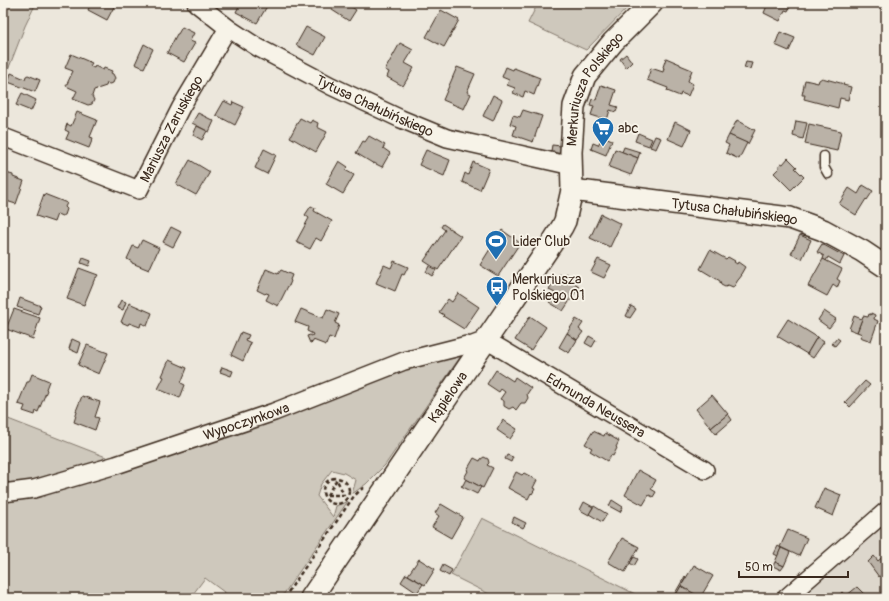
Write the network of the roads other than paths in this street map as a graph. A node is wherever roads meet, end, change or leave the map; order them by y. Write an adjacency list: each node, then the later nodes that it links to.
1 (196, 3): 3 (street, Tytusa Chałubińskiego)
2 (652, 3): 6 (street, Merkuriusza Polskiego)
3 (228, 28): 4 (street, Mariusza Zaruskiego); 6 (street, Tytusa Chałubińskiego)
4 (6, 138)
5 (824, 156): 7 (lane)
6 (572, 165): 8 (street, Merkuriusza Polskiego)
7 (828, 174)
8 (572, 190): 9 (street, Tytusa Chałubińskiego); 10 (street, Kąpielowa)
9 (886, 267)
10 (486, 340): 11 (street, Edmunda Neussera); 12 (street, Wypoczynkowa); 14 (street, Kąpielowa)
11 (705, 470)
12 (3, 493)
13 (886, 511): 15 (street)
14 (311, 598)
15 (786, 598)

